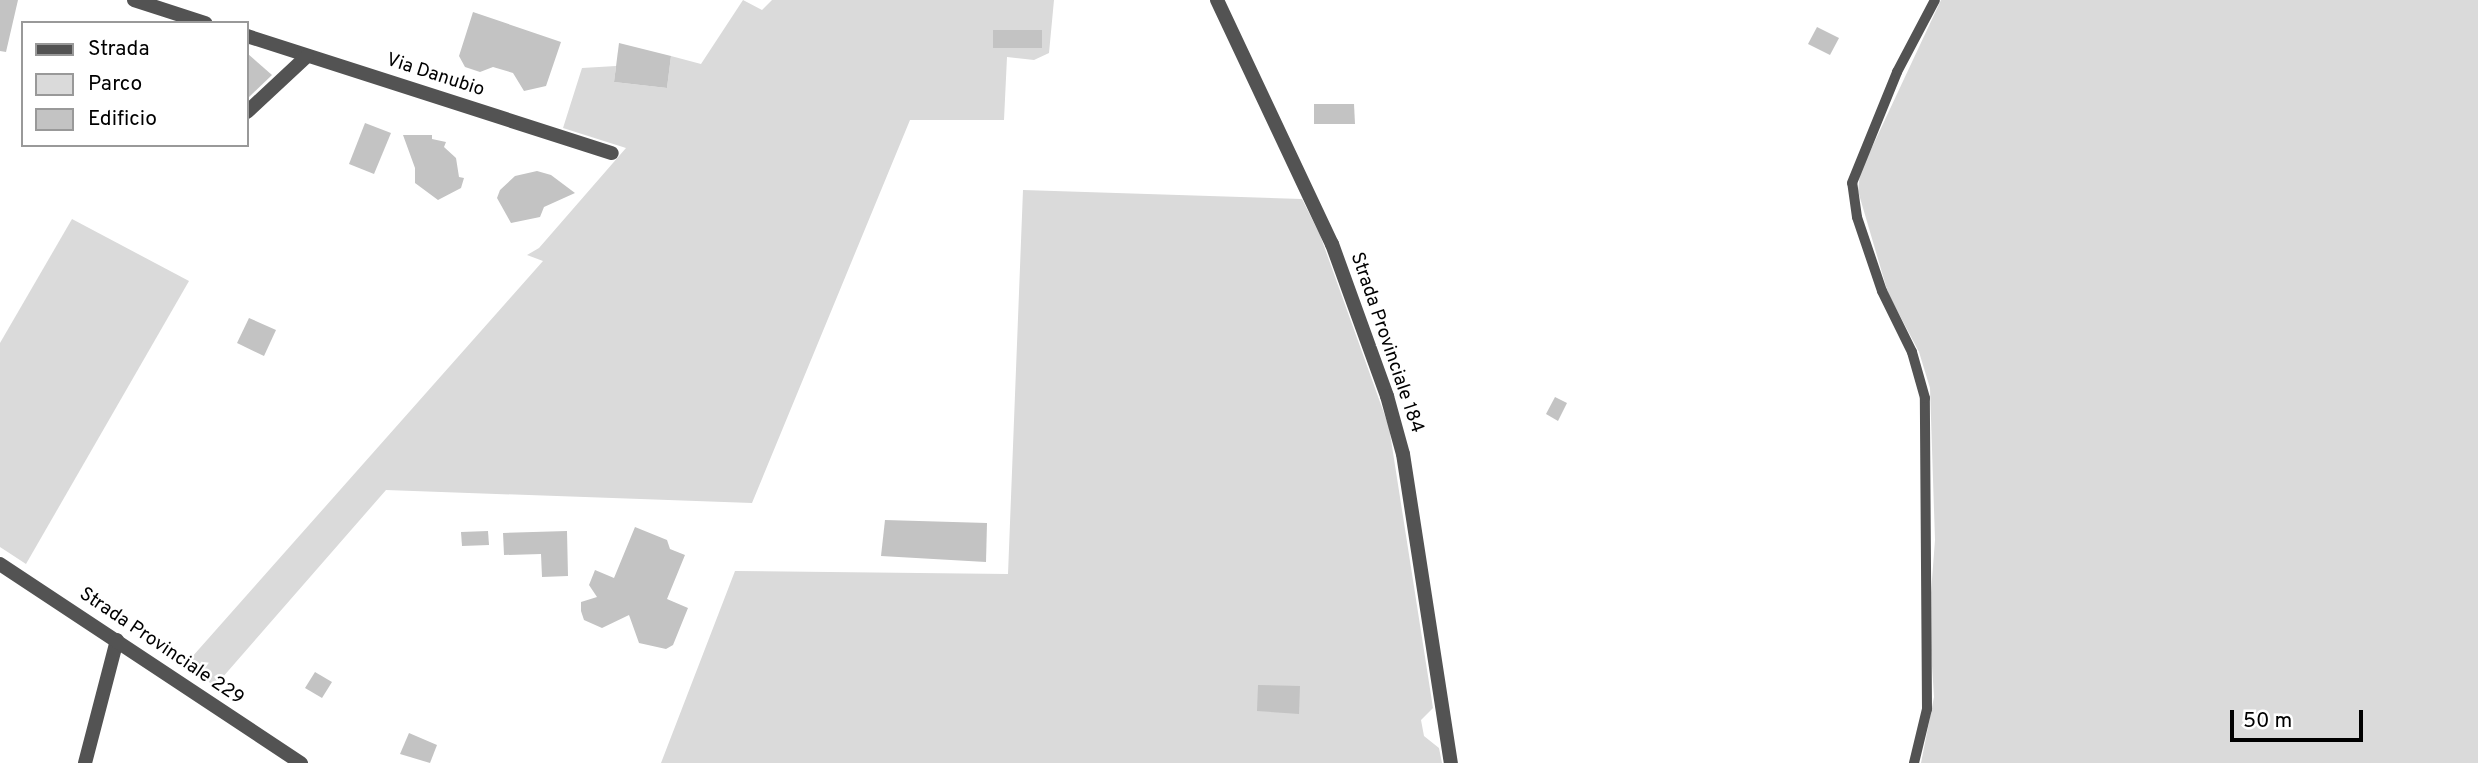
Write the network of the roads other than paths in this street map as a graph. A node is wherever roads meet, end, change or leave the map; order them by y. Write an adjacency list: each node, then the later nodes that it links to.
1 (134, 0): 4 (street)
2 (1217, 0): 13 (street, Strada Provinciale 184)
3 (1935, 0): 14 (lane)
4 (199, 21)
5 (248, 36): 6 (street, Via Danubio)
6 (307, 55): 7 (street); 8 (street, Via Danubio)
7 (248, 111)
8 (612, 153)
9 (0, 564): 10 (street, Strada Provinciale 229)
10 (117, 640): 11 (street); 12 (street, Strada Provinciale 229)
11 (85, 763)
12 (301, 763)
13 (1451, 763)
14 (1914, 763)

